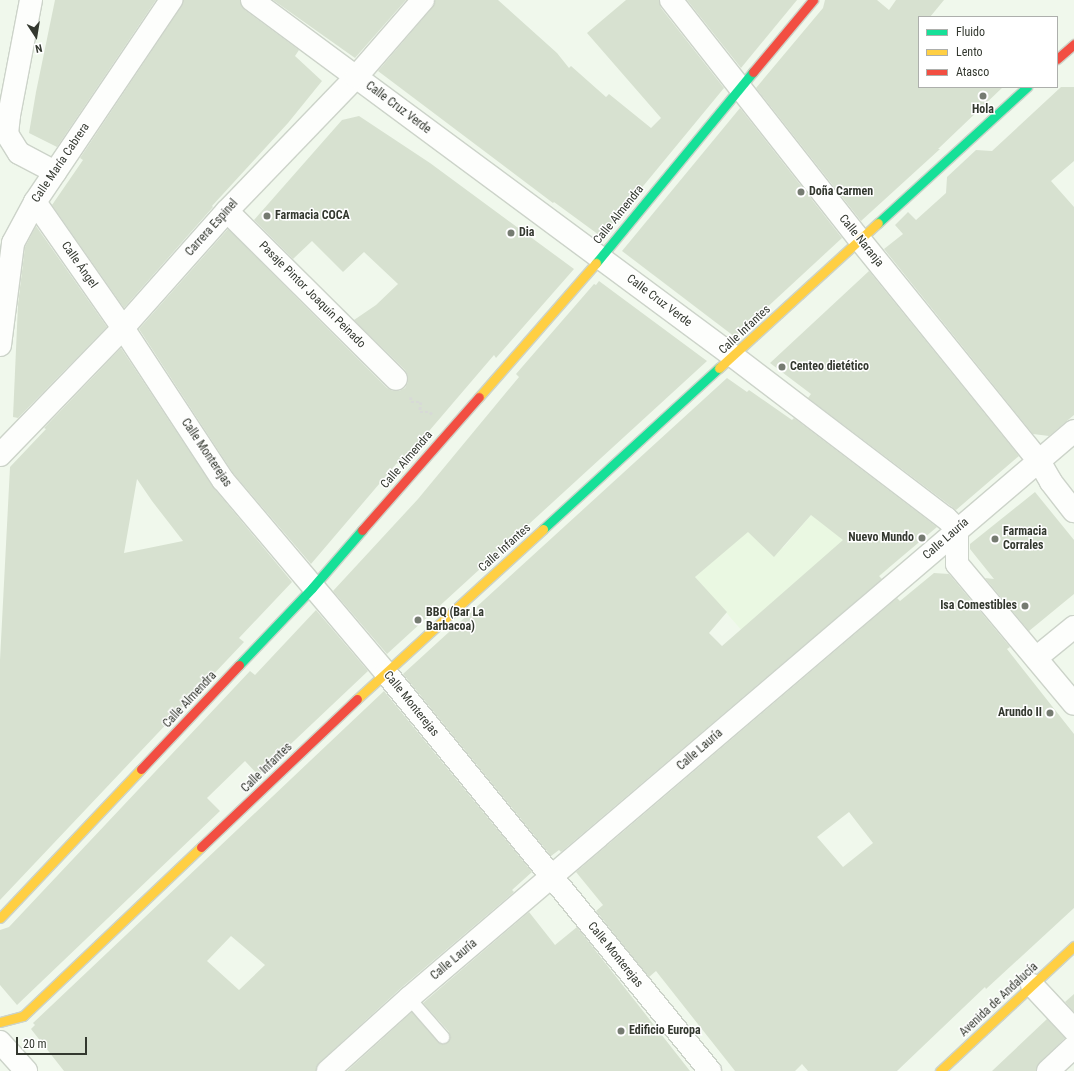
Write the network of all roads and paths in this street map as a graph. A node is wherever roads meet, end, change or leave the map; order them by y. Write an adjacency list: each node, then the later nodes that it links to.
1 (31, 0): 12 (street)
2 (171, 0): 12 (street, Calle María Cabrera)
3 (252, 0): 9 (street, Calle Cruz Verde)
4 (423, 0): 9 (street, Carrera Espinel)
5 (671, 0): 10 (street, Calle Naranja)
6 (813, 0): 10 (street, Calle Almendra)
7 (1074, 44): 8 (street)
8 (1058, 59)
9 (356, 77): 14 (street, Carrera Espinel); 16 (street, Calle Cruz Verde)
10 (740, 87): 15 (street, Calle Naranja); 16 (street, Calle Almendra)
11 (1026, 88): 15 (street, Calle Infantes)
12 (55, 172): 13 (street, Calle María Cabrera)
13 (35, 202): 17 (street, Calle Ángel); 18 (street, Calle María Cabrera)
14 (227, 210): 17 (street, Carrera Espinel); 20 (street, Pasaje Pintor Joaquín Peinado)
15 (860, 240): 19 (street, Calle Infantes); 24 (street, Calle Naranja)
16 (600, 258): 19 (street, Calle Cruz Verde); 21 (street, Calle Almendra)
17 (123, 328): 23 (street, Carrera Espinel); 27 (street, Calle Monterejas)
18 (0, 345)
19 (733, 356): 26 (street, Calle Cruz Verde); 30 (street, Calle Infantes)
20 (396, 378): 21 (path)
21 (448, 431): 27 (street, Calle Almendra)
22 (1074, 431): 24 (street, Calle Lauría)
23 (0, 455)
24 (1039, 461): 25 (street, Calle Naranja); 26 (street, Calle Lauría)
25 (1074, 511)
26 (957, 529): 29 (street); 32 (street, Calle Lauría)
27 (312, 588): 30 (street, Calle Monterejas); 33 (street, Calle Almendra)
28 (1074, 627): 29 (street)
29 (1036, 658): 31 (street)
30 (386, 673): 32 (street, Calle Monterejas); 37 (street, Calle Infantes)
31 (1074, 704)
32 (552, 878): 36 (street, Calle Lauría); 44 (street, Calle Monterejas)
33 (0, 918)
34 (1074, 946): 35 (street, Avenida de Andalucía)
35 (1032, 985): 38 (street); 45 (street, Avenida de Andalucía)
36 (409, 998): 39 (lane); 43 (street, Calle Lauría)
37 (0, 1022)
38 (1074, 1030)
39 (443, 1037)
40 (0, 1042): 42 (street)
41 (1074, 1046): 46 (street)
42 (26, 1071)
43 (328, 1071)
44 (710, 1071)
45 (940, 1071)
46 (1048, 1071)

